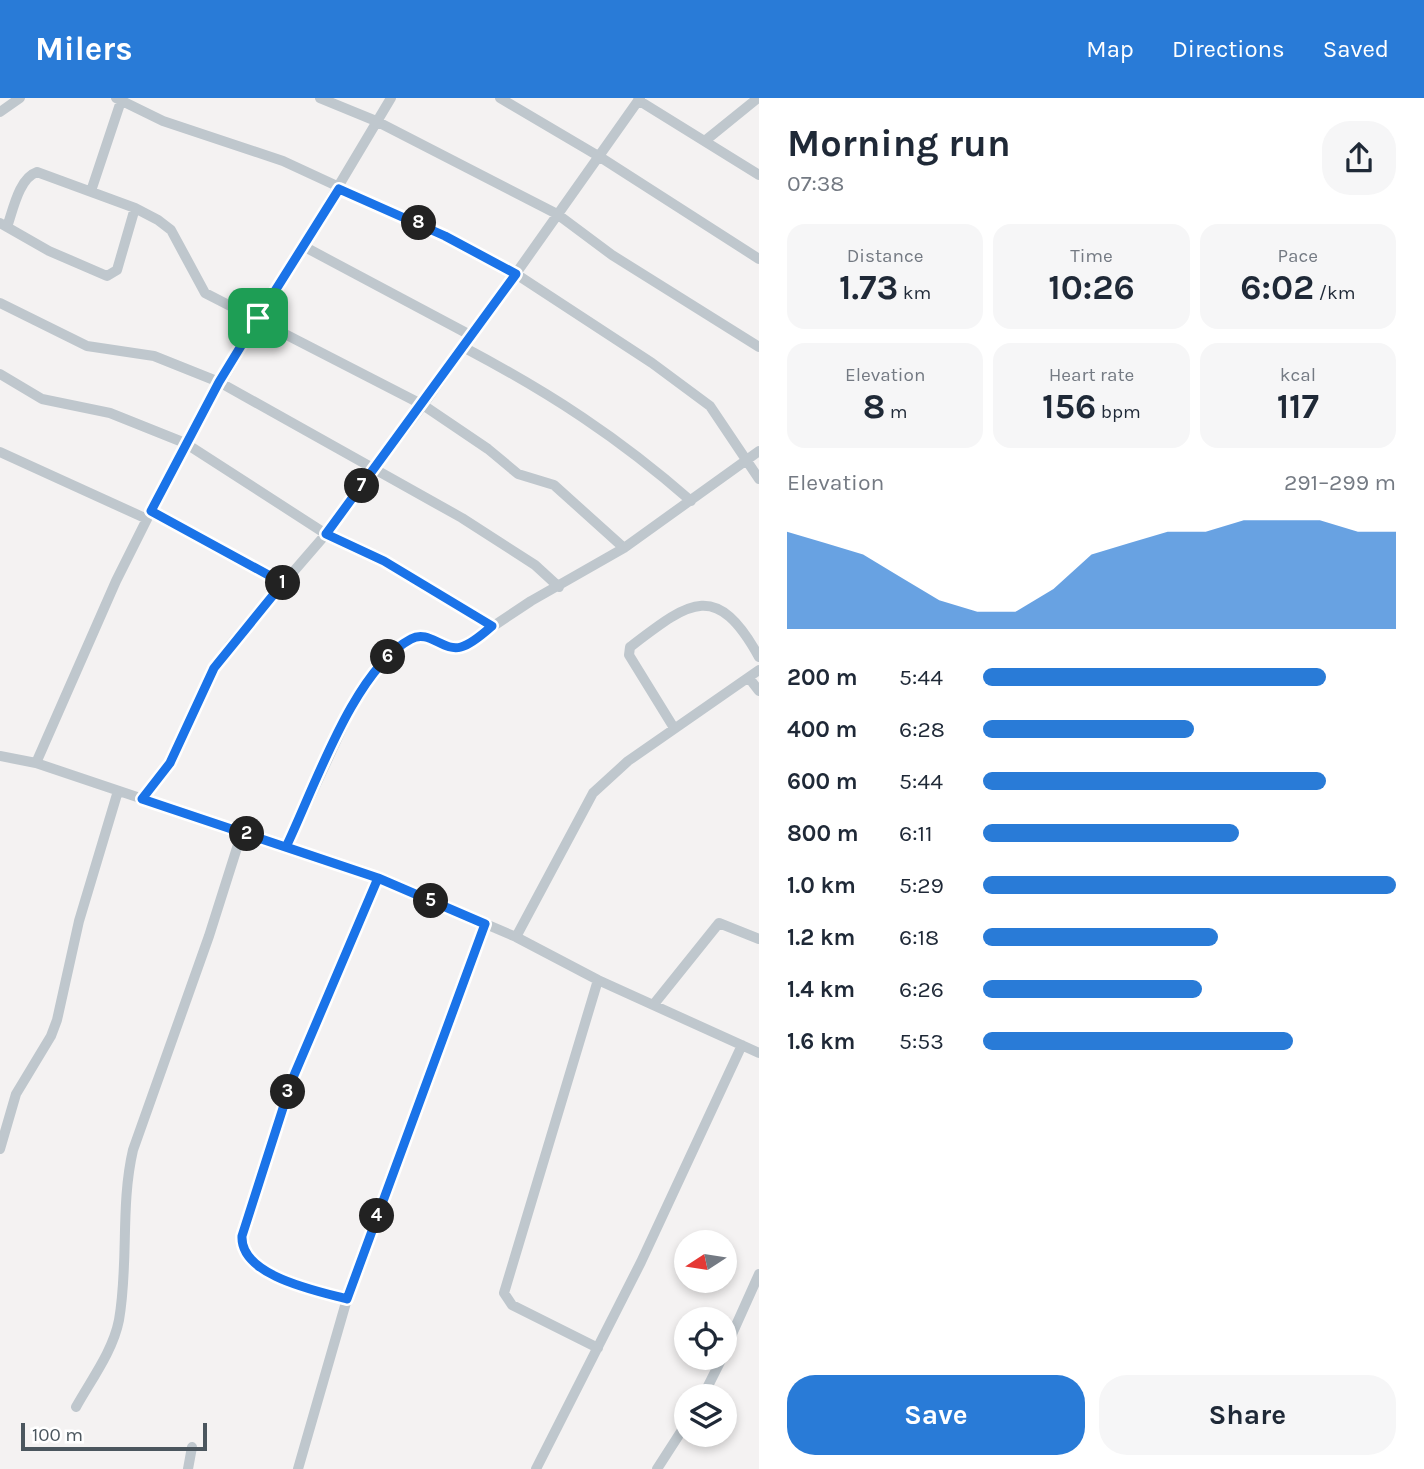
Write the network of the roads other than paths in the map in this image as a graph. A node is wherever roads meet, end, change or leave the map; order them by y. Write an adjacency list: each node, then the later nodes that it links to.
1 (20, 98): 9 (street)
2 (320, 98): 8 (street)
3 (391, 98): 10 (street)
4 (500, 98): 12 (street)
5 (758, 98): 11 (street)
6 (639, 99): 11 (street); 12 (street)
7 (118, 100): 14 (street); 15 (street)
8 (336, 101): 10 (street)
9 (0, 112)
10 (376, 121): 14 (street); 17 (street)
11 (706, 140): 13 (street)
12 (600, 157): 17 (street); 20 (street)
13 (759, 175)
14 (339, 189): 19 (street); 21 (street)
15 (91, 191): 16 (street); 18 (street)
16 (135, 208): 18 (street); 23 (street)
17 (557, 214): 21 (street); 26 (street)
18 (4, 225)
19 (303, 246): 23 (street); 24 (street)
20 (759, 259)
21 (516, 274): 24 (street); 33 (street)
22 (0, 303): 28 (street)
23 (258, 318): 28 (street); 29 (street)
24 (472, 336): 25 (street)
25 (464, 348): 29 (street); 36 (street)
26 (759, 348)
27 (0, 374): 30 (street)
28 (219, 382): 30 (street); 34 (street)
29 (423, 405): 34 (street); 39 (street)
30 (185, 443): 37 (street); 38 (street)
31 (759, 451): 33 (street)
32 (0, 452): 37 (street)
33 (746, 461): 35 (street); 36 (street)
34 (374, 470): 38 (street); 41 (street)
35 (759, 479)
36 (691, 501): 39 (street)
37 (149, 515): 40 (street); 49 (street)
38 (326, 534): 40 (street); 42 (street)
39 (624, 548): 41 (street)
40 (283, 583): 51 (street)
41 (559, 587): 42 (street)
42 (492, 626): 53 (street)
43 (759, 657): 47 (street)
44 (759, 670): 45 (street)
45 (749, 678): 46 (street); 47 (street)
46 (759, 691)
47 (674, 728): 56 (street)
48 (0, 756): 49 (street)
49 (36, 764): 50 (street)
50 (118, 791): 51 (street); 62 (street)
51 (142, 799): 52 (street)
52 (242, 832): 53 (street); 67 (street)
53 (286, 847): 54 (street)
54 (378, 878): 55 (street); 64 (street)
55 (485, 924): 56 (street); 64 (street)
56 (516, 937): 58 (street)
57 (759, 939): 59 (street)
58 (598, 979): 59 (street); 66 (street)
59 (654, 1004): 60 (street)
60 (742, 1045): 61 (street); 66 (street)
61 (759, 1053)
62 (0, 1149)
63 (759, 1274): 65 (street)
64 (347, 1299): 71 (street)
65 (737, 1323)
66 (598, 1348): 72 (street)
67 (76, 1407)
68 (674, 1443): 73 (street)
69 (192, 1447): 70 (street)
70 (187, 1469)
71 (298, 1469)
72 (536, 1469)
73 (657, 1469)

